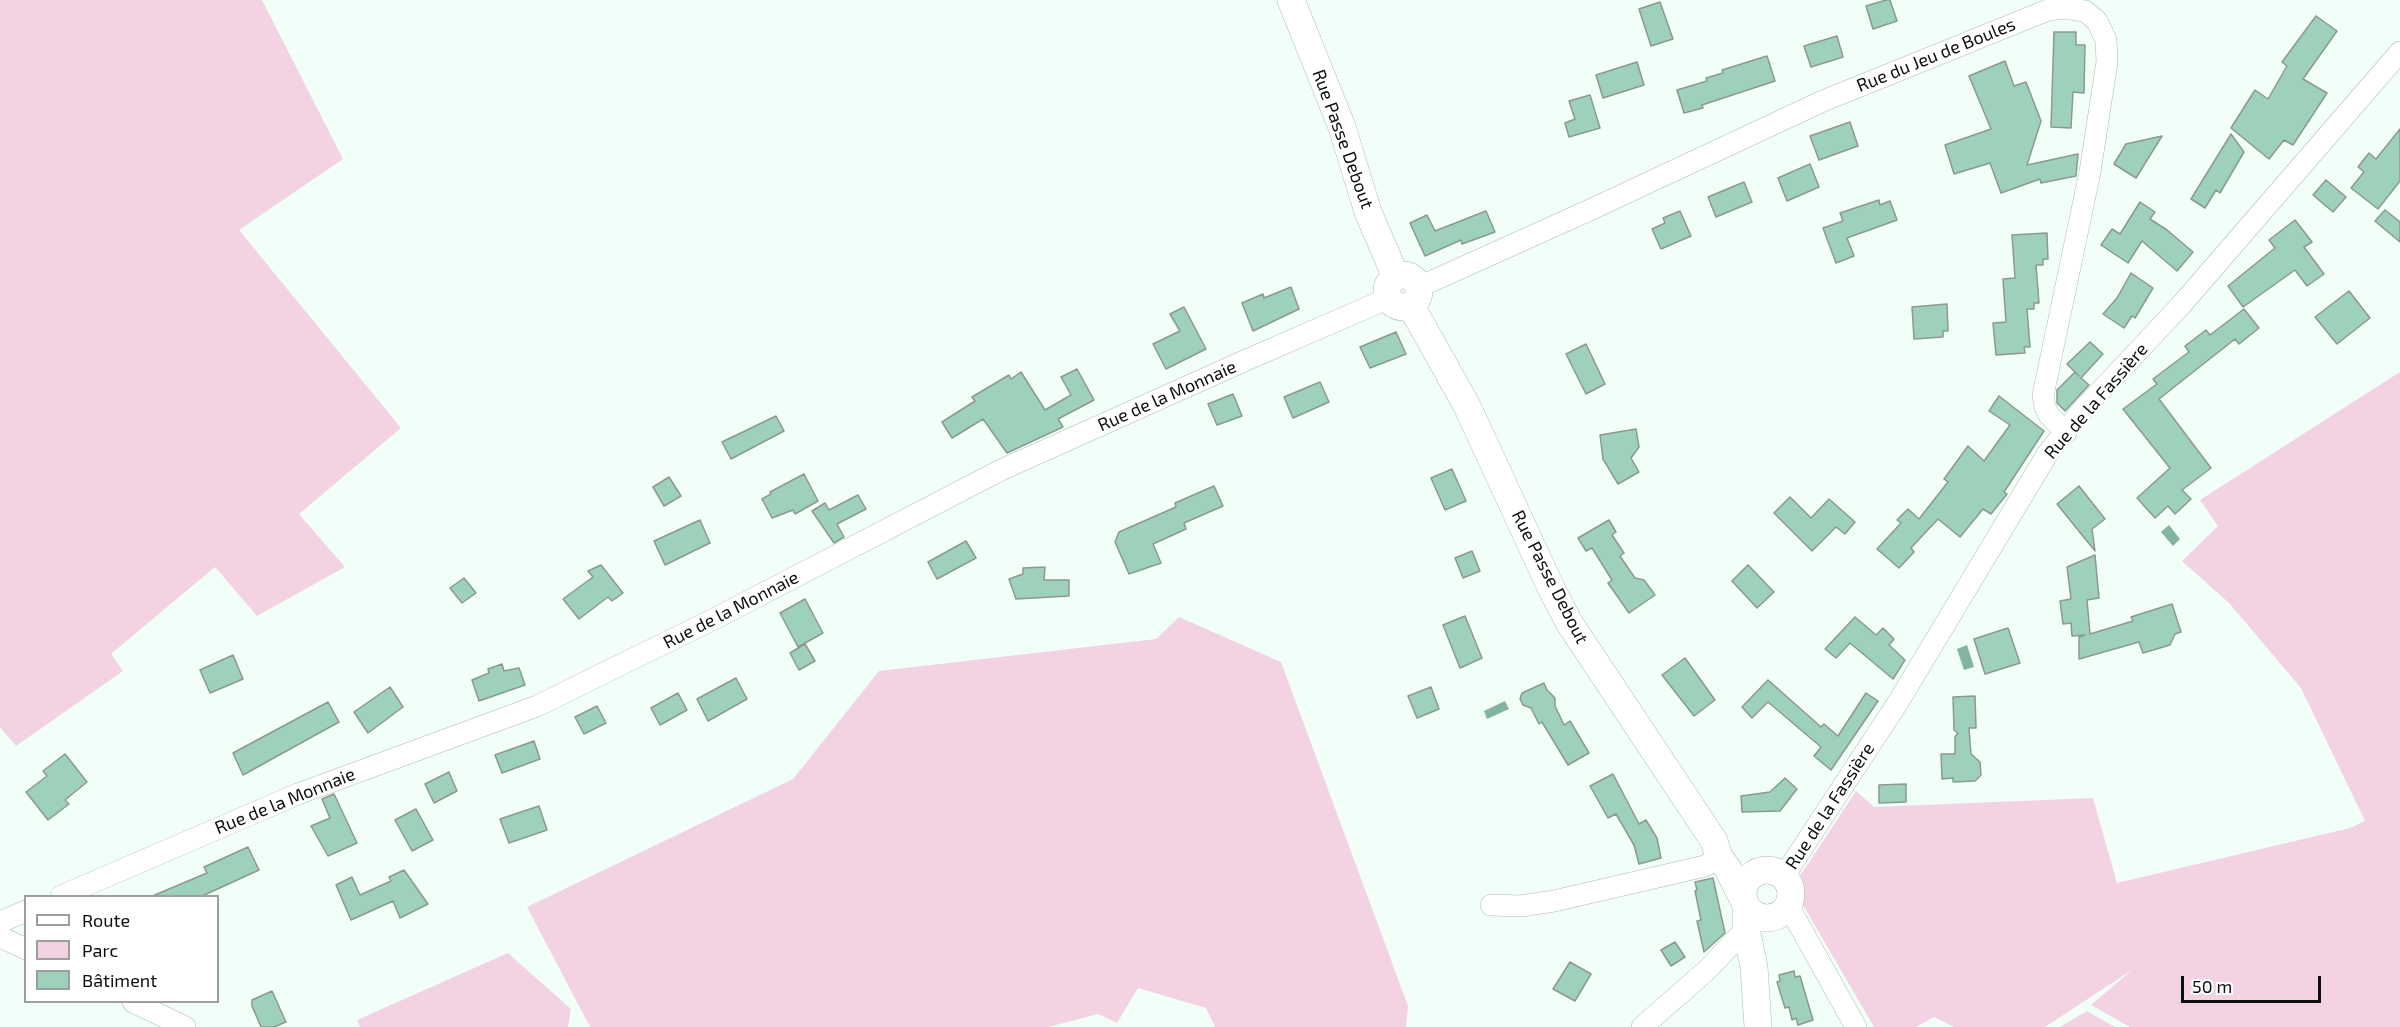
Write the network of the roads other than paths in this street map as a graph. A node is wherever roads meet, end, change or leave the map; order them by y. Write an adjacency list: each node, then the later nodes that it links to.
1 (1291, 0): 3 (main road, Rue Passe Debout)
2 (2400, 52): 4 (street, Rue de la Fassière)
3 (1404, 292): 4 (street, Rue du Jeu de Boules); 5 (main road, Rue Passe Debout); 7 (street, Rue de la Monnaie)
4 (2066, 433): 6 (street, Rue de la Fassière)
5 (1717, 849): 6 (main road); 8 (street); 10 (main road, Rue Passe Debout)
6 (1773, 873): 10 (main road); 10 (main road)
7 (66, 895)
8 (1491, 905)
9 (24, 912): 11 (street)
10 (1757, 913): 16 (street); 17 (main road); 18 (street)
11 (0, 922)
12 (0, 937): 13 (street)
13 (24, 948)
14 (135, 1003): 15 (street)
15 (185, 1027)
16 (1642, 1027)
17 (1758, 1027)
18 (1856, 1027)

